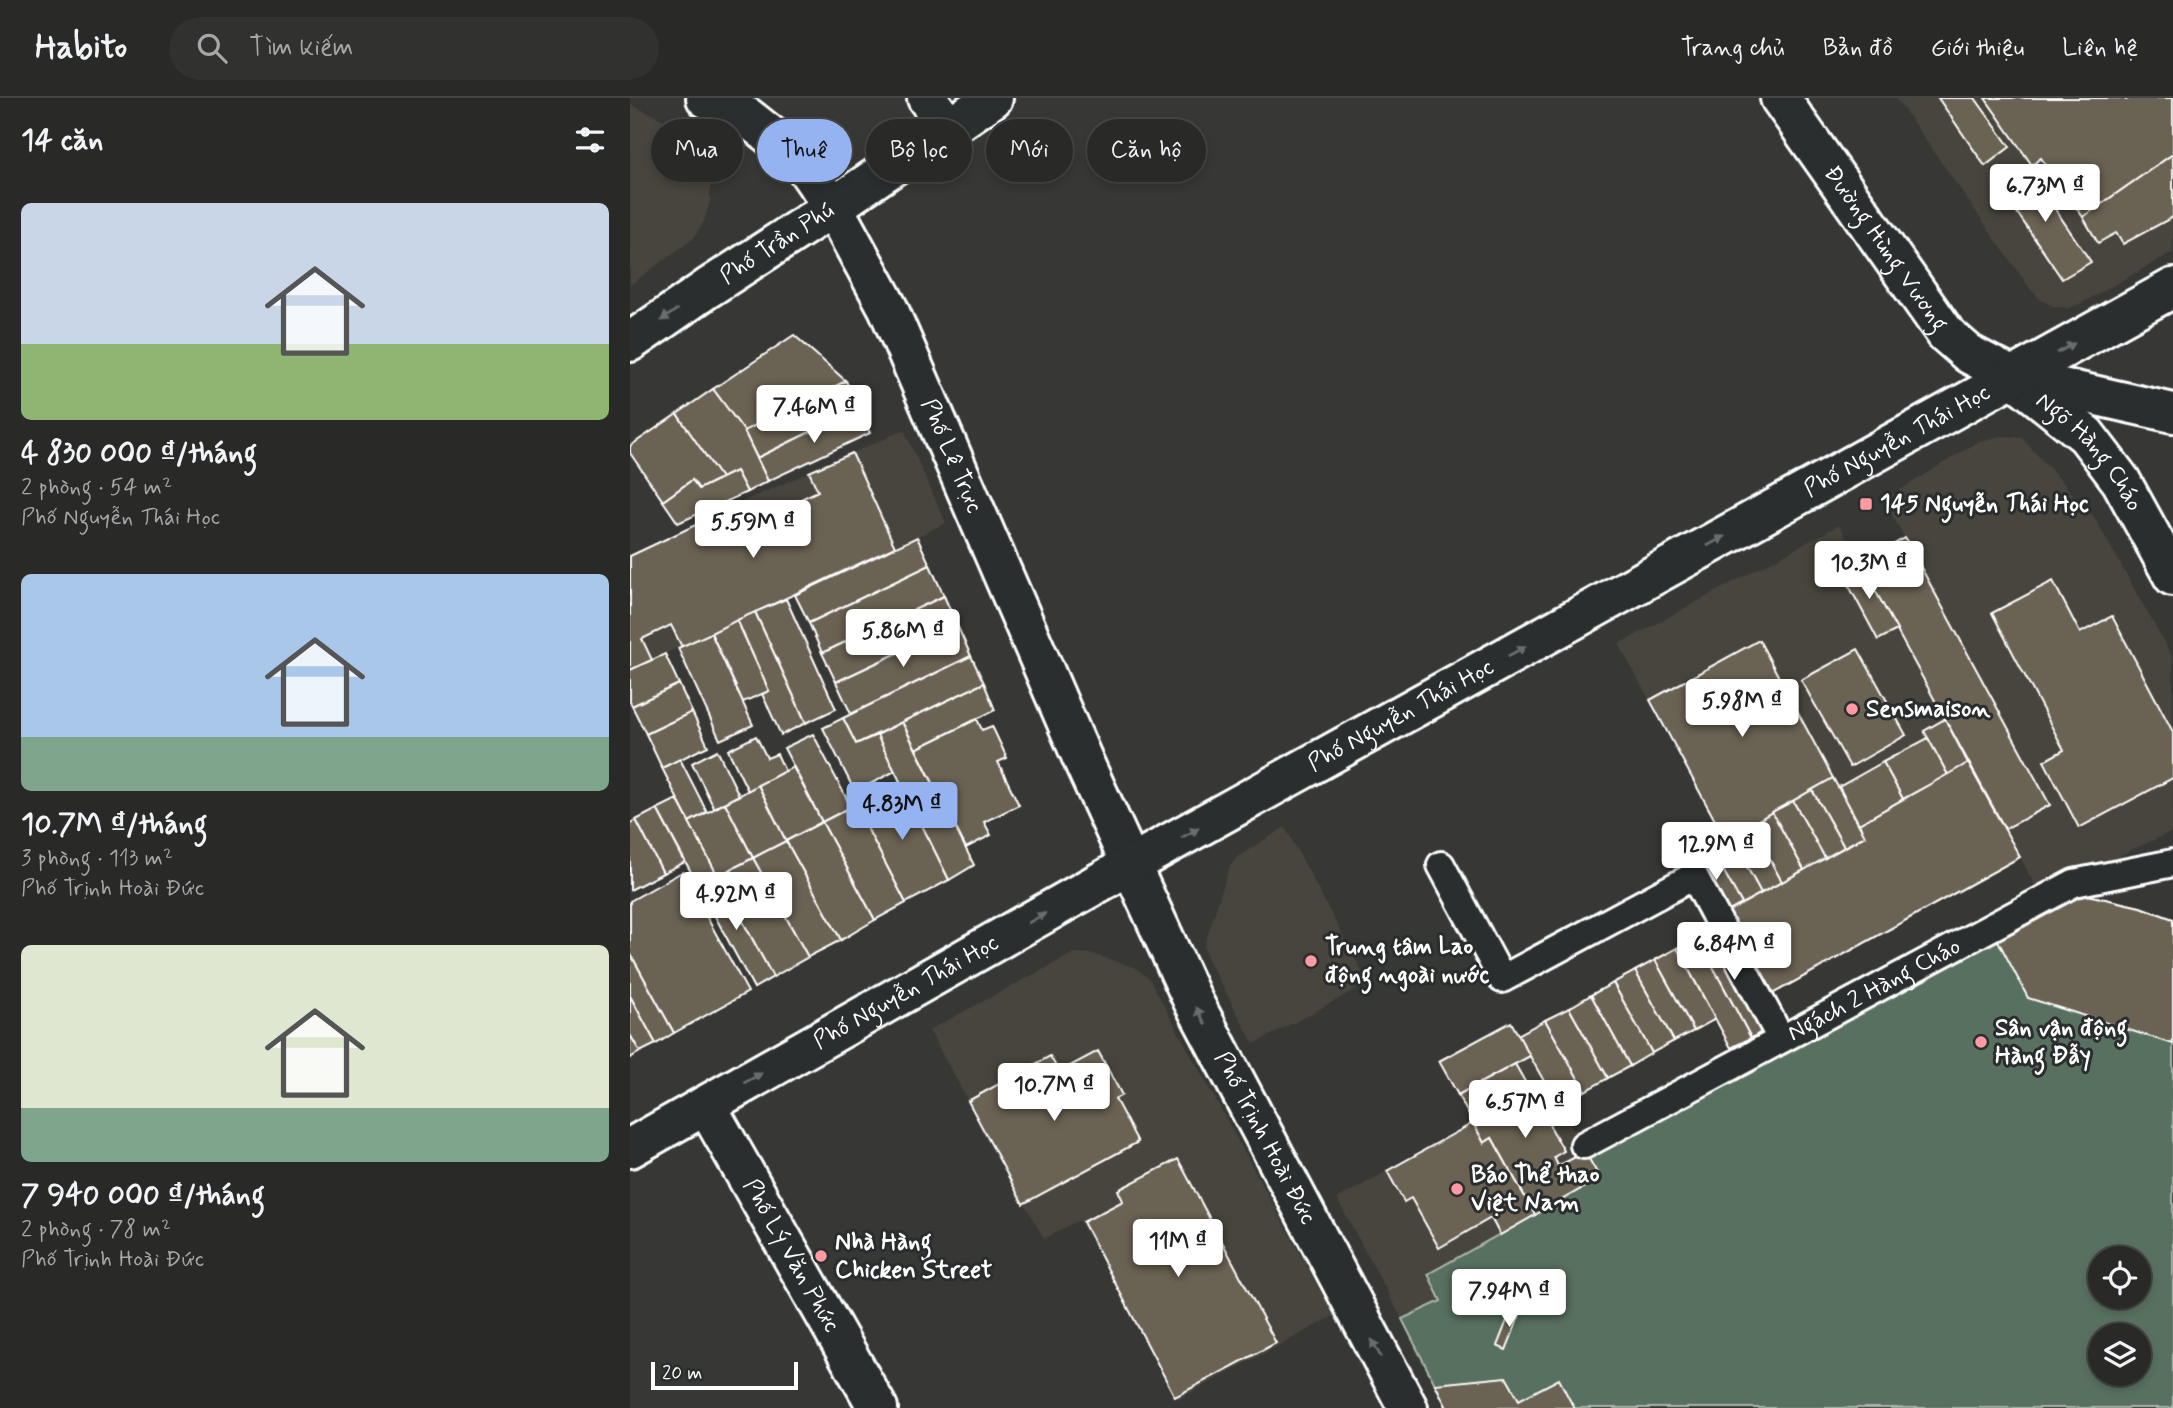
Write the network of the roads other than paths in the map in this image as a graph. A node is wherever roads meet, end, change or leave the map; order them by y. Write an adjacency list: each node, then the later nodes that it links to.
1 (706, 98): 5 (street, Phố Lê Trực)
2 (993, 98): 4 (street, Phố Trần Phú)
3 (1780, 98): 8 (street, Đường Hùng Vương)
4 (937, 112): 5 (street, Phố Trần Phú)
5 (833, 207): 7 (street, Phố Trần Phú, one-way to 7); 12 (street, Phố Lê Trực)
6 (2173, 288): 8 (street, Phố Nguyễn Thái Học, one-way to 6)
7 (630, 342)
8 (2013, 377): 9 (street); 10 (street, Ngõ Hàng Cháo); 12 (street, Phố Nguyễn Thái Học, one-way to 8)
9 (2173, 413)
10 (2173, 576)
11 (2173, 863): 14 (lane, Ngách 2 Hàng Cháo)
12 (1130, 865): 15 (street, Phố Nguyễn Thái Học, one-way to 12); 19 (street, Phố Trịnh Hoài Đức, one-way to 12)
13 (1441, 865): 14 (lane)
14 (1781, 1040): 16 (lane, Ngách 2 Hàng Cháo)
15 (706, 1105): 17 (street, Phố Nguyễn Thái Học); 18 (street, Phố Lý Văn Phức)
16 (1584, 1145)
17 (630, 1147)
18 (878, 1408)
19 (1408, 1408)

